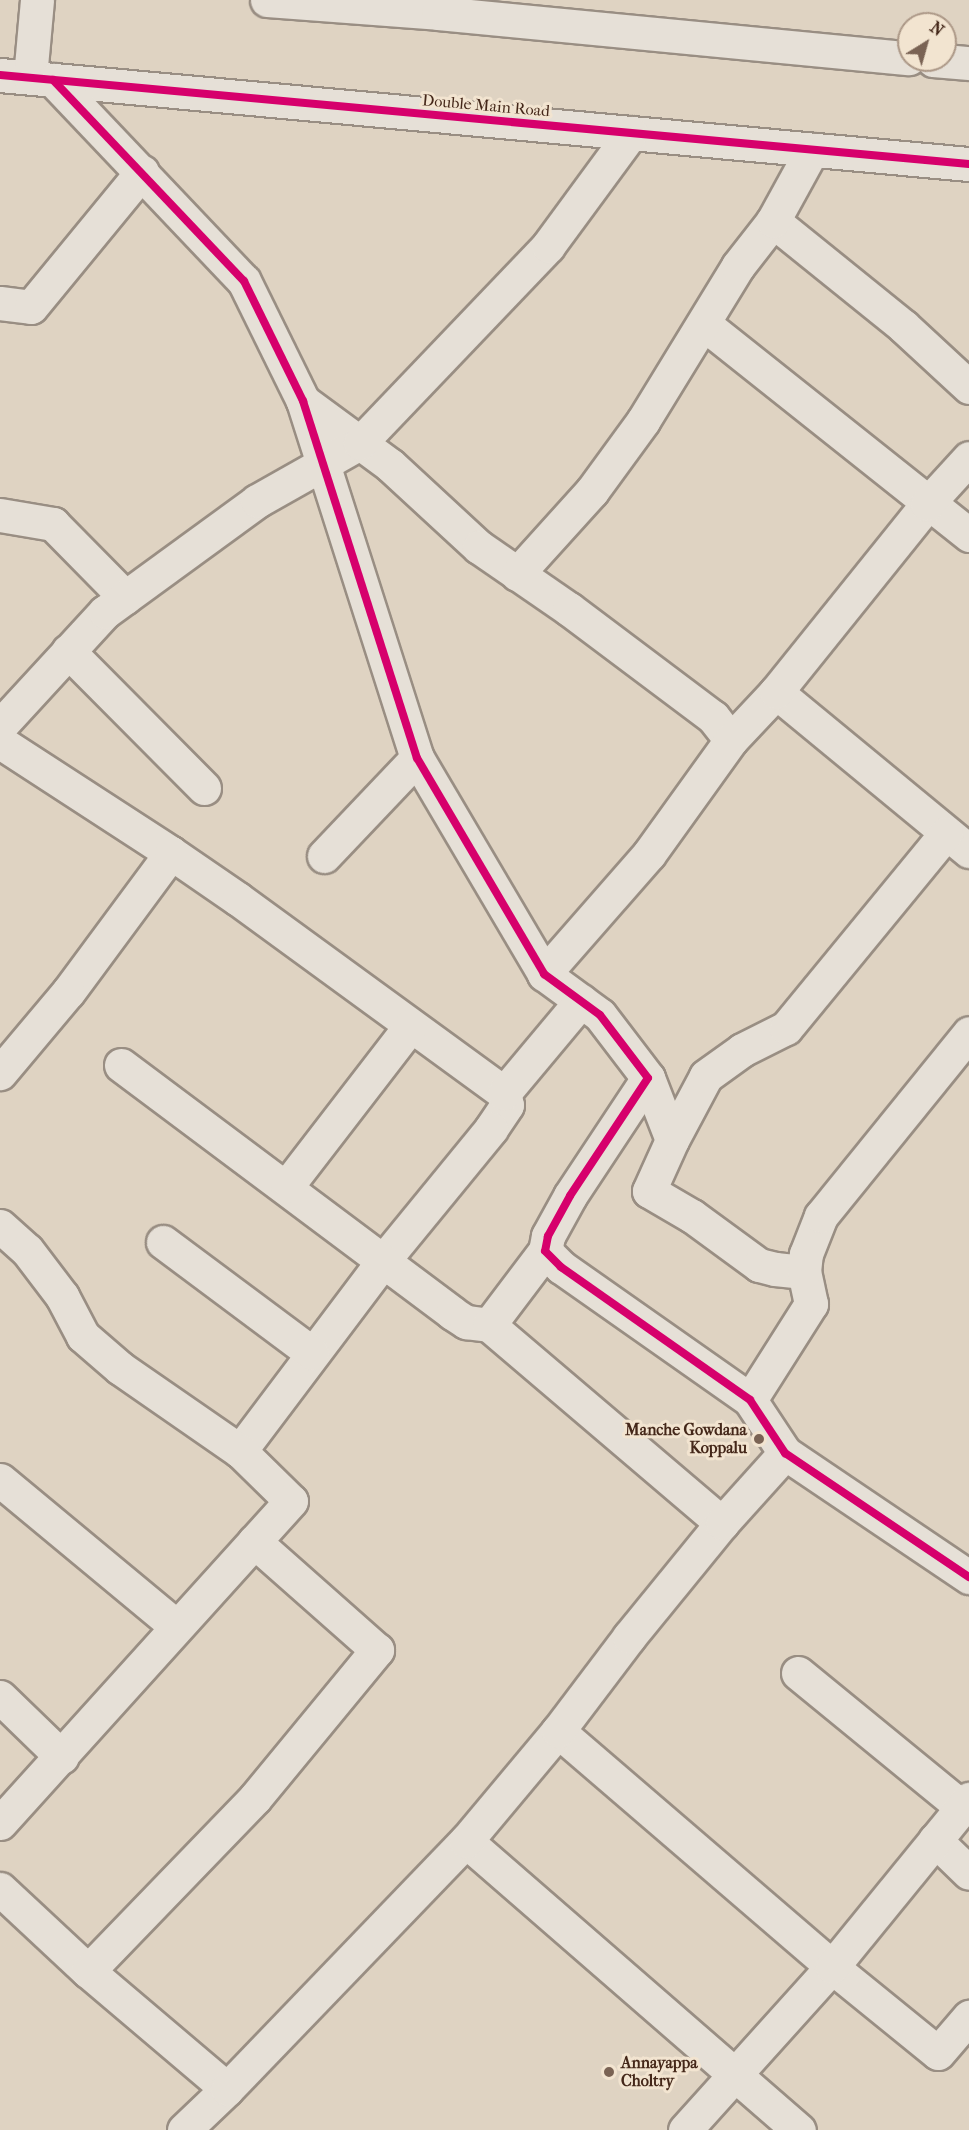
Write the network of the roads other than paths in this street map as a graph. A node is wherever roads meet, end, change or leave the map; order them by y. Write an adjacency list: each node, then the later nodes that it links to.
1 (37, 0): 6 (street)
2 (267, 0): 3 (street)
3 (314, 2): 4 (street)
4 (441, 7): 5 (street)
5 (897, 57)
6 (28, 77): 7 (street, Double Main Road); 10 (street)
7 (631, 133): 8 (street, Double Main Road); 16 (street)
8 (812, 150): 9 (street, Double Main Road); 11 (street)
9 (969, 164)
10 (142, 172): 12 (street); 15 (street)
11 (773, 221): 13 (street); 14 (street)
12 (0, 303)
13 (704, 324): 19 (street); 22 (street)
14 (969, 387)
15 (303, 401): 16 (street); 18 (street)
16 (360, 443): 18 (street); 22 (street)
17 (969, 458): 19 (street)
18 (321, 462): 23 (street); 29 (street)
19 (927, 504): 21 (street); 25 (street)
20 (0, 515): 23 (street)
21 (969, 536)
22 (517, 574): 27 (street)
23 (125, 597): 24 (street)
24 (68, 651): 26 (street); 30 (street)
25 (776, 692): 27 (street); 31 (street)
26 (0, 726)
27 (731, 740): 34 (street)
28 (0, 742): 32 (street)
29 (417, 758): 33 (street); 34 (street)
30 (204, 788)
31 (958, 842): 42 (street)
32 (171, 853): 36 (street); 39 (street)
33 (324, 856)
34 (544, 974): 35 (street)
35 (581, 1001): 40 (street); 41 (street)
36 (410, 1026): 41 (street); 43 (street)
37 (962, 1054): 48 (street)
38 (121, 1065): 43 (street)
39 (0, 1073)
40 (648, 1078): 42 (street); 46 (street)
41 (504, 1093): 47 (street)
42 (672, 1140): 48 (street)
43 (287, 1186): 47 (street)
44 (0, 1226): 52 (street)
45 (162, 1242): 50 (street)
46 (545, 1251): 49 (street); 51 (street)
47 (383, 1261): 49 (street); 50 (street)
48 (804, 1272): 51 (street)
49 (489, 1325): 55 (street)
50 (312, 1353): 52 (street)
51 (750, 1400): 53 (street)
52 (240, 1451): 56 (street)
53 (784, 1453): 55 (street); 57 (street)
54 (0, 1480): 58 (street)
55 (722, 1522): 61 (street)
56 (254, 1541): 58 (street); 70 (street)
57 (969, 1577)
58 (176, 1626): 62 (street)
59 (798, 1673): 63 (street)
60 (0, 1697): 62 (street)
61 (558, 1731): 66 (street); 69 (street)
62 (62, 1757): 64 (street)
63 (965, 1803): 65 (street)
64 (0, 1822)
65 (935, 1840): 67 (street); 69 (street)
66 (466, 1841): 72 (street); 73 (street)
67 (969, 1873)
68 (0, 1889): 70 (street)
69 (832, 1967): 71 (street); 72 (street)
70 (88, 1971): 73 (street)
71 (969, 2017)
72 (737, 2074): 75 (street); 76 (street)
73 (227, 2089): 74 (street)
74 (184, 2130)
75 (685, 2130)
76 (799, 2130)

